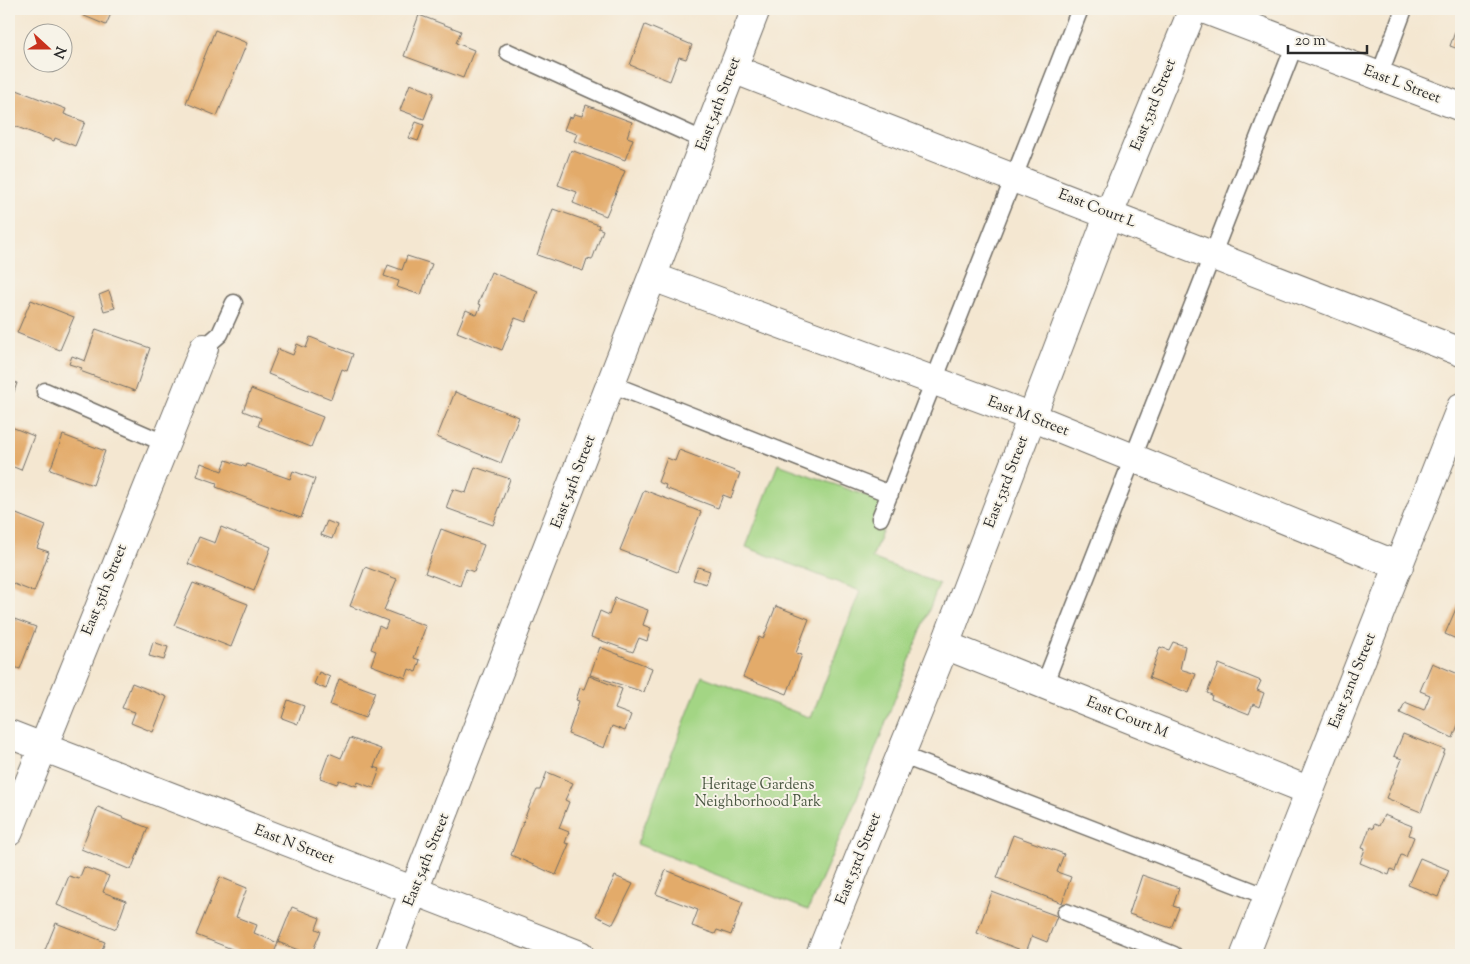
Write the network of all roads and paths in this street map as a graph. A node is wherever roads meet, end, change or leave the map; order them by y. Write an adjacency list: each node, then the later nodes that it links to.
1 (756, 9): 8 (street, East 54th Street)
2 (1080, 9): 12 (lane)
3 (1193, 9): 13 (street, East 53rd Street)
4 (1203, 9): 6 (street, East L Street)
5 (1404, 9): 9 (lane)
6 (1294, 44): 9 (street, East L Street); 14 (lane)
7 (508, 52): 11 (lane)
8 (733, 69): 11 (street, East 54th Street); 12 (street, East Court L)
9 (1379, 76): 10 (street, East L Street)
10 (1461, 107)
11 (705, 141): 15 (street, East 54th Street)
12 (1014, 177): 13 (street, East Court L); 19 (lane)
13 (1109, 214): 14 (street, East Court L); 23 (street, East 53rd Street)
14 (1212, 254): 18 (street, East Court L); 25 (lane)
15 (653, 277): 19 (street, East M Street); 20 (street, East 54th Street)
16 (234, 303): 17 (lane)
17 (204, 348): 24 (street, East 55th Street)
18 (1461, 352)
19 (934, 382): 23 (street, East M Street); 26 (lane)
20 (611, 384): 26 (lane); 36 (street, East 54th Street)
21 (45, 391): 24 (lane)
22 (1461, 408): 28 (street, East 52nd Street)
23 (1032, 417): 25 (street, East M Street); 29 (street, East 53rd Street)
24 (164, 443): 32 (street, East 55th Street)
25 (1132, 458): 28 (street, East M Street); 30 (lane)
26 (890, 494): 27 (lane)
27 (880, 518)
28 (1399, 566): 34 (street, East 52nd Street)
29 (945, 645): 30 (street, East Court M); 33 (street, East 53rd Street)
30 (1044, 685): 34 (street, East Court M)
31 (9, 734): 32 (street, East N Street)
32 (42, 748): 35 (street, East 55th Street); 36 (street, East N Street)
33 (901, 755): 37 (lane); 41 (street, East 53rd Street)
34 (1310, 791): 37 (street, East 52nd Street)
35 (9, 832)
36 (414, 891): 39 (street, East 54th Street); 40 (street, East N Street)
37 (1268, 897): 43 (street, East 52nd Street)
38 (1066, 912): 42 (lane)
39 (389, 955)
40 (580, 955)
41 (820, 955)
42 (1174, 955)
43 (1245, 955)

